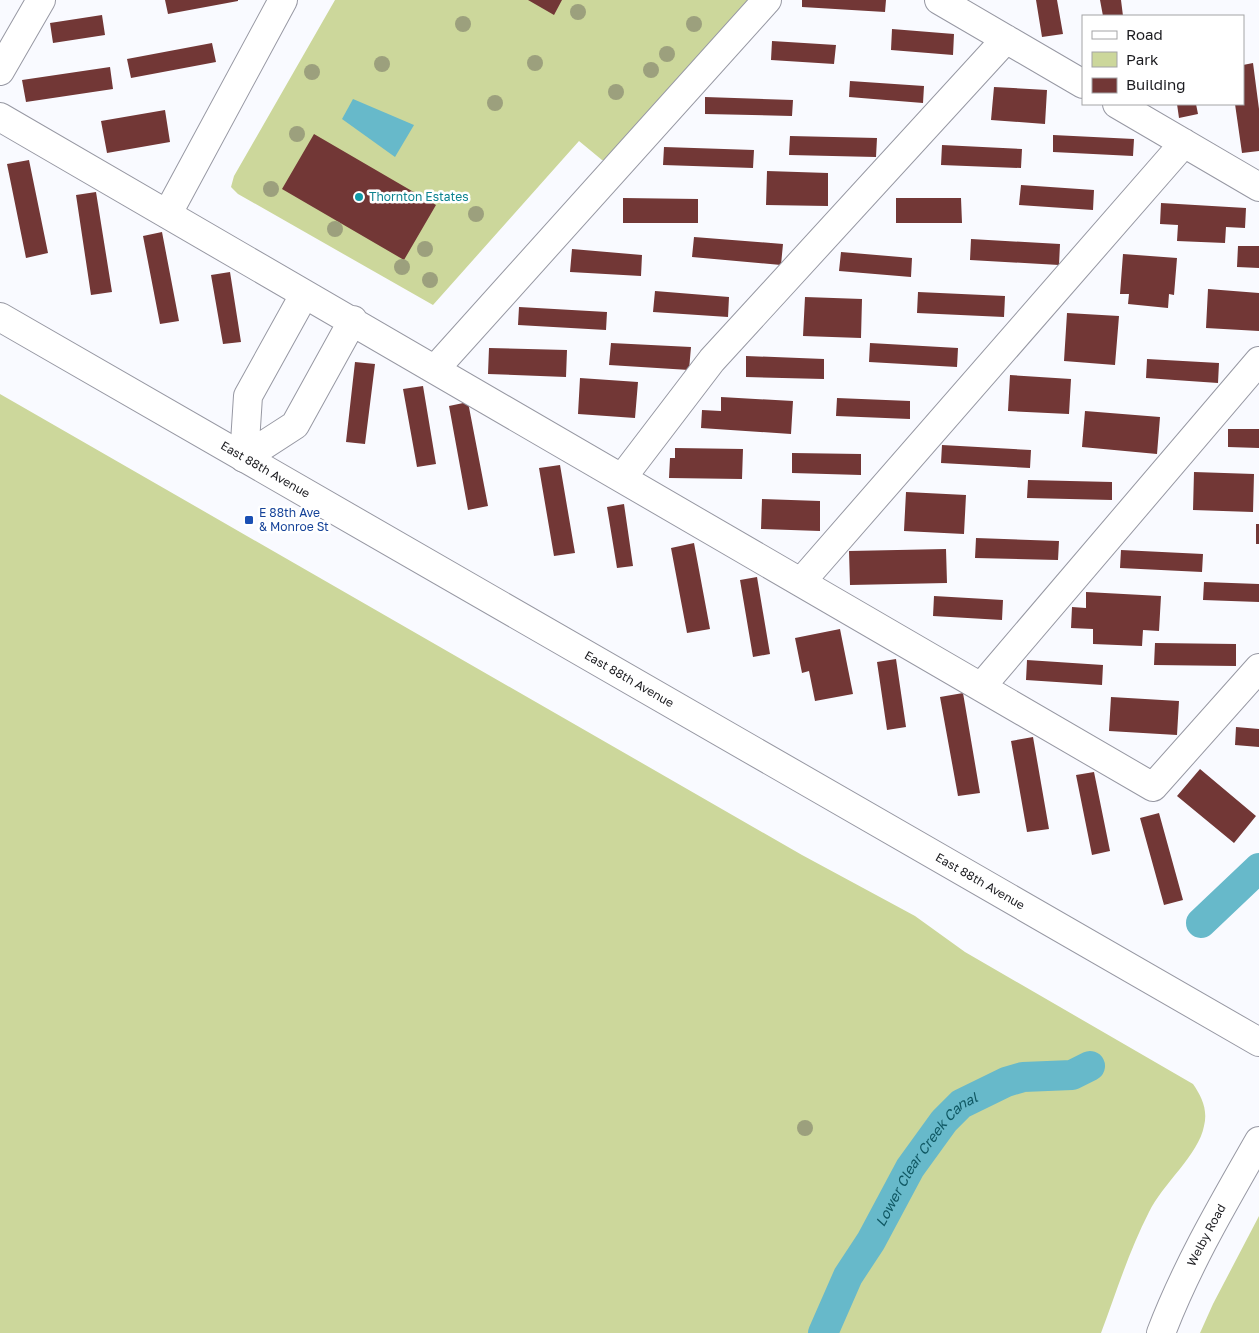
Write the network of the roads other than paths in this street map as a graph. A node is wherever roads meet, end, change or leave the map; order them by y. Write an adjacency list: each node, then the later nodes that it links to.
1 (41, 0): 6 (street)
2 (282, 0): 12 (street)
3 (767, 0): 17 (street)
4 (939, 0): 5 (street)
5 (1006, 39): 7 (street); 19 (street)
6 (0, 71)
7 (1082, 83)
8 (1119, 105): 10 (street)
9 (0, 117): 12 (street)
10 (1184, 143): 11 (street); 20 (street)
11 (1259, 187)
12 (168, 213): 13 (street)
13 (304, 295): 15 (street); 18 (street)
14 (0, 317): 18 (street, East 88th Avenue)
15 (353, 320): 17 (street); 18 (street)
16 (1259, 361): 22 (street)
17 (436, 368): 19 (street)
18 (244, 458): 23 (street, East 88th Avenue)
19 (622, 478): 20 (street)
20 (801, 582): 22 (street)
21 (1259, 668): 22 (street)
22 (981, 687)
23 (1259, 1042)
24 (1259, 1141): 25 (street, Welby Road)
25 (1161, 1333)

